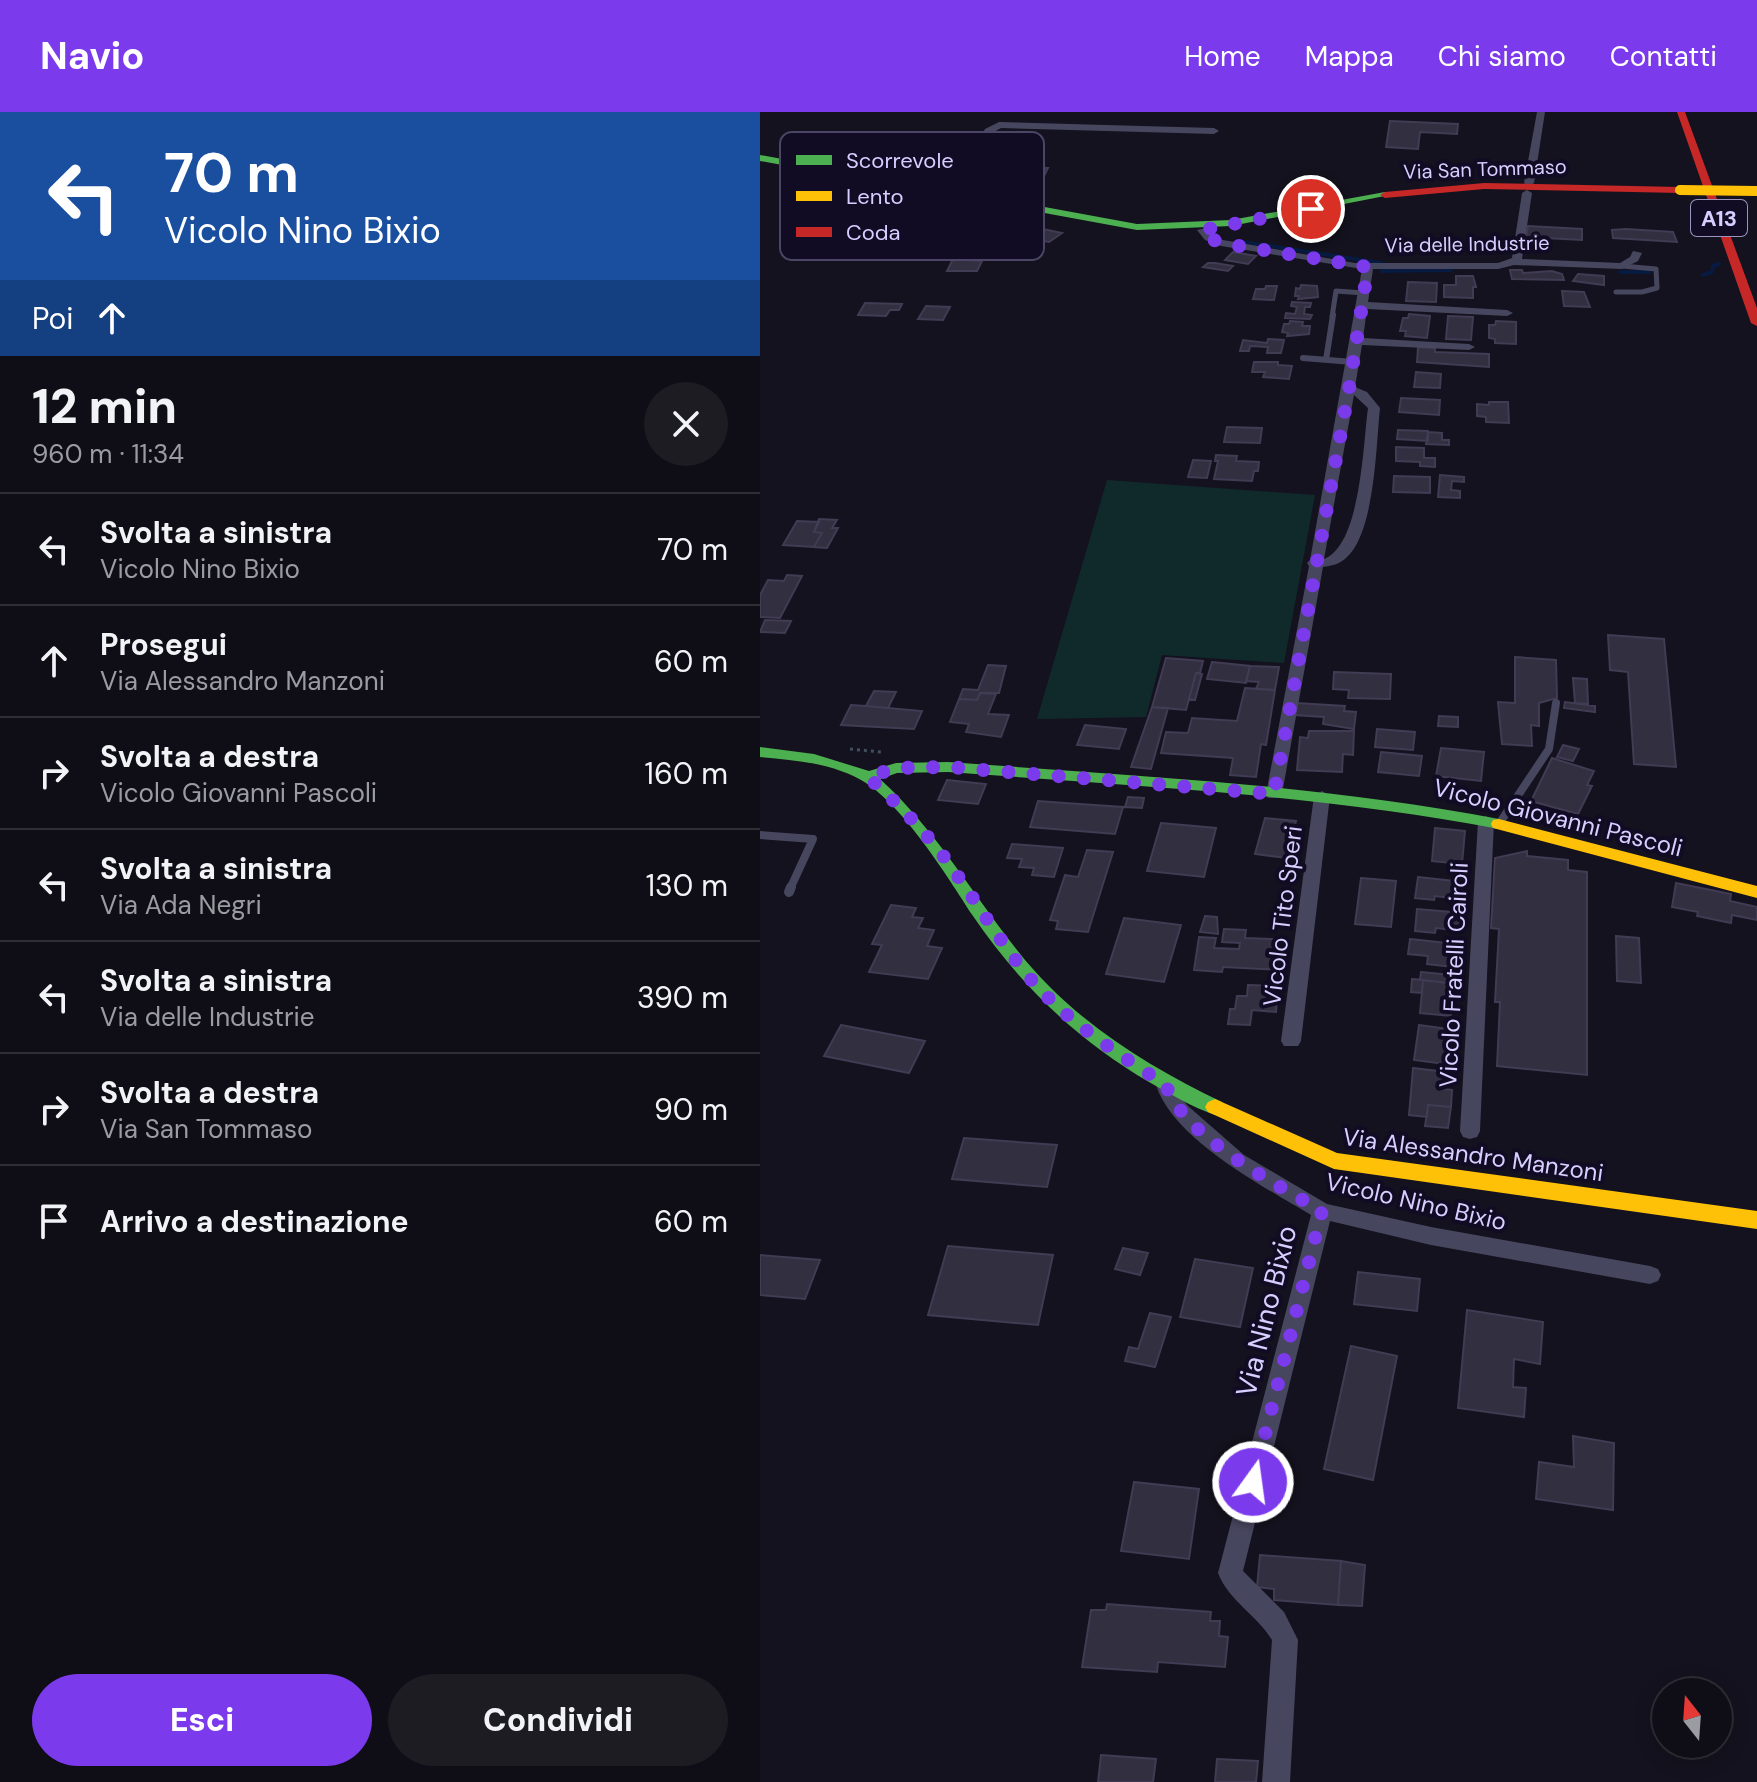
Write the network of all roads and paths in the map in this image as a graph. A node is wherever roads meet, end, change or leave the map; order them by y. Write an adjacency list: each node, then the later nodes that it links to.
1 (1541, 112): 13 (street)
2 (1681, 112): 19 (main road, A13)
3 (1700, 112): 10 (main road, A13)
4 (1214, 131): 5 (street)
5 (987, 132)
6 (760, 158): 7 (main road)
7 (780, 162)
8 (1757, 191): 11 (main road, Via San Tommaso, bridge)
9 (1044, 209): 11 (main road, Via San Tommaso)
10 (1740, 216)
11 (1202, 230): 15 (street, Via delle Industrie)
12 (1637, 253): 14 (street)
13 (1514, 262): 14 (street, Via delle Industrie); 15 (street, Via delle Industrie)
14 (1622, 266): 16 (lane)
15 (1368, 267): 17 (street)
16 (1616, 292)
17 (1363, 299): 18 (street); 20 (street); 23 (lane)
18 (1507, 313)
19 (1757, 323)
20 (1356, 341): 21 (street); 24 (street)
21 (1469, 347)
22 (1303, 358): 23 (lane)
23 (1326, 360): 24 (lane)
24 (1353, 362): 25 (street)
25 (1349, 389): 26 (street); 26 (street)
26 (1314, 563): 30 (street)
27 (1556, 703): 32 (lane)
28 (760, 752): 29 (main road, Via Alessandro Manzoni)
29 (868, 777): 30 (main road, Vicolo Giovanni Pascoli); 37 (main road, Via Alessandro Manzoni)
30 (1274, 794): 31 (main road, Vicolo Giovanni Pascoli)
31 (1322, 796): 32 (main road, Vicolo Giovanni Pascoli); 36 (street, Vicolo Tito Speri)
32 (1493, 822): 35 (main road, Vicolo Giovanni Pascoli); 38 (street, Vicolo Fratelli Cairoli)
33 (760, 835): 34 (lane)
34 (789, 892)
35 (1757, 892)
36 (1291, 1041)
37 (1166, 1085): 39 (street, Vicolo Nino Bixio); 40 (main road, Via Alessandro Manzoni)
38 (1470, 1131)
39 (1322, 1211): 41 (street, Vicolo Nino Bixio); 42 (street, Via Nino Bixio)
40 (1757, 1220)
41 (1650, 1275)
42 (1276, 1782)

